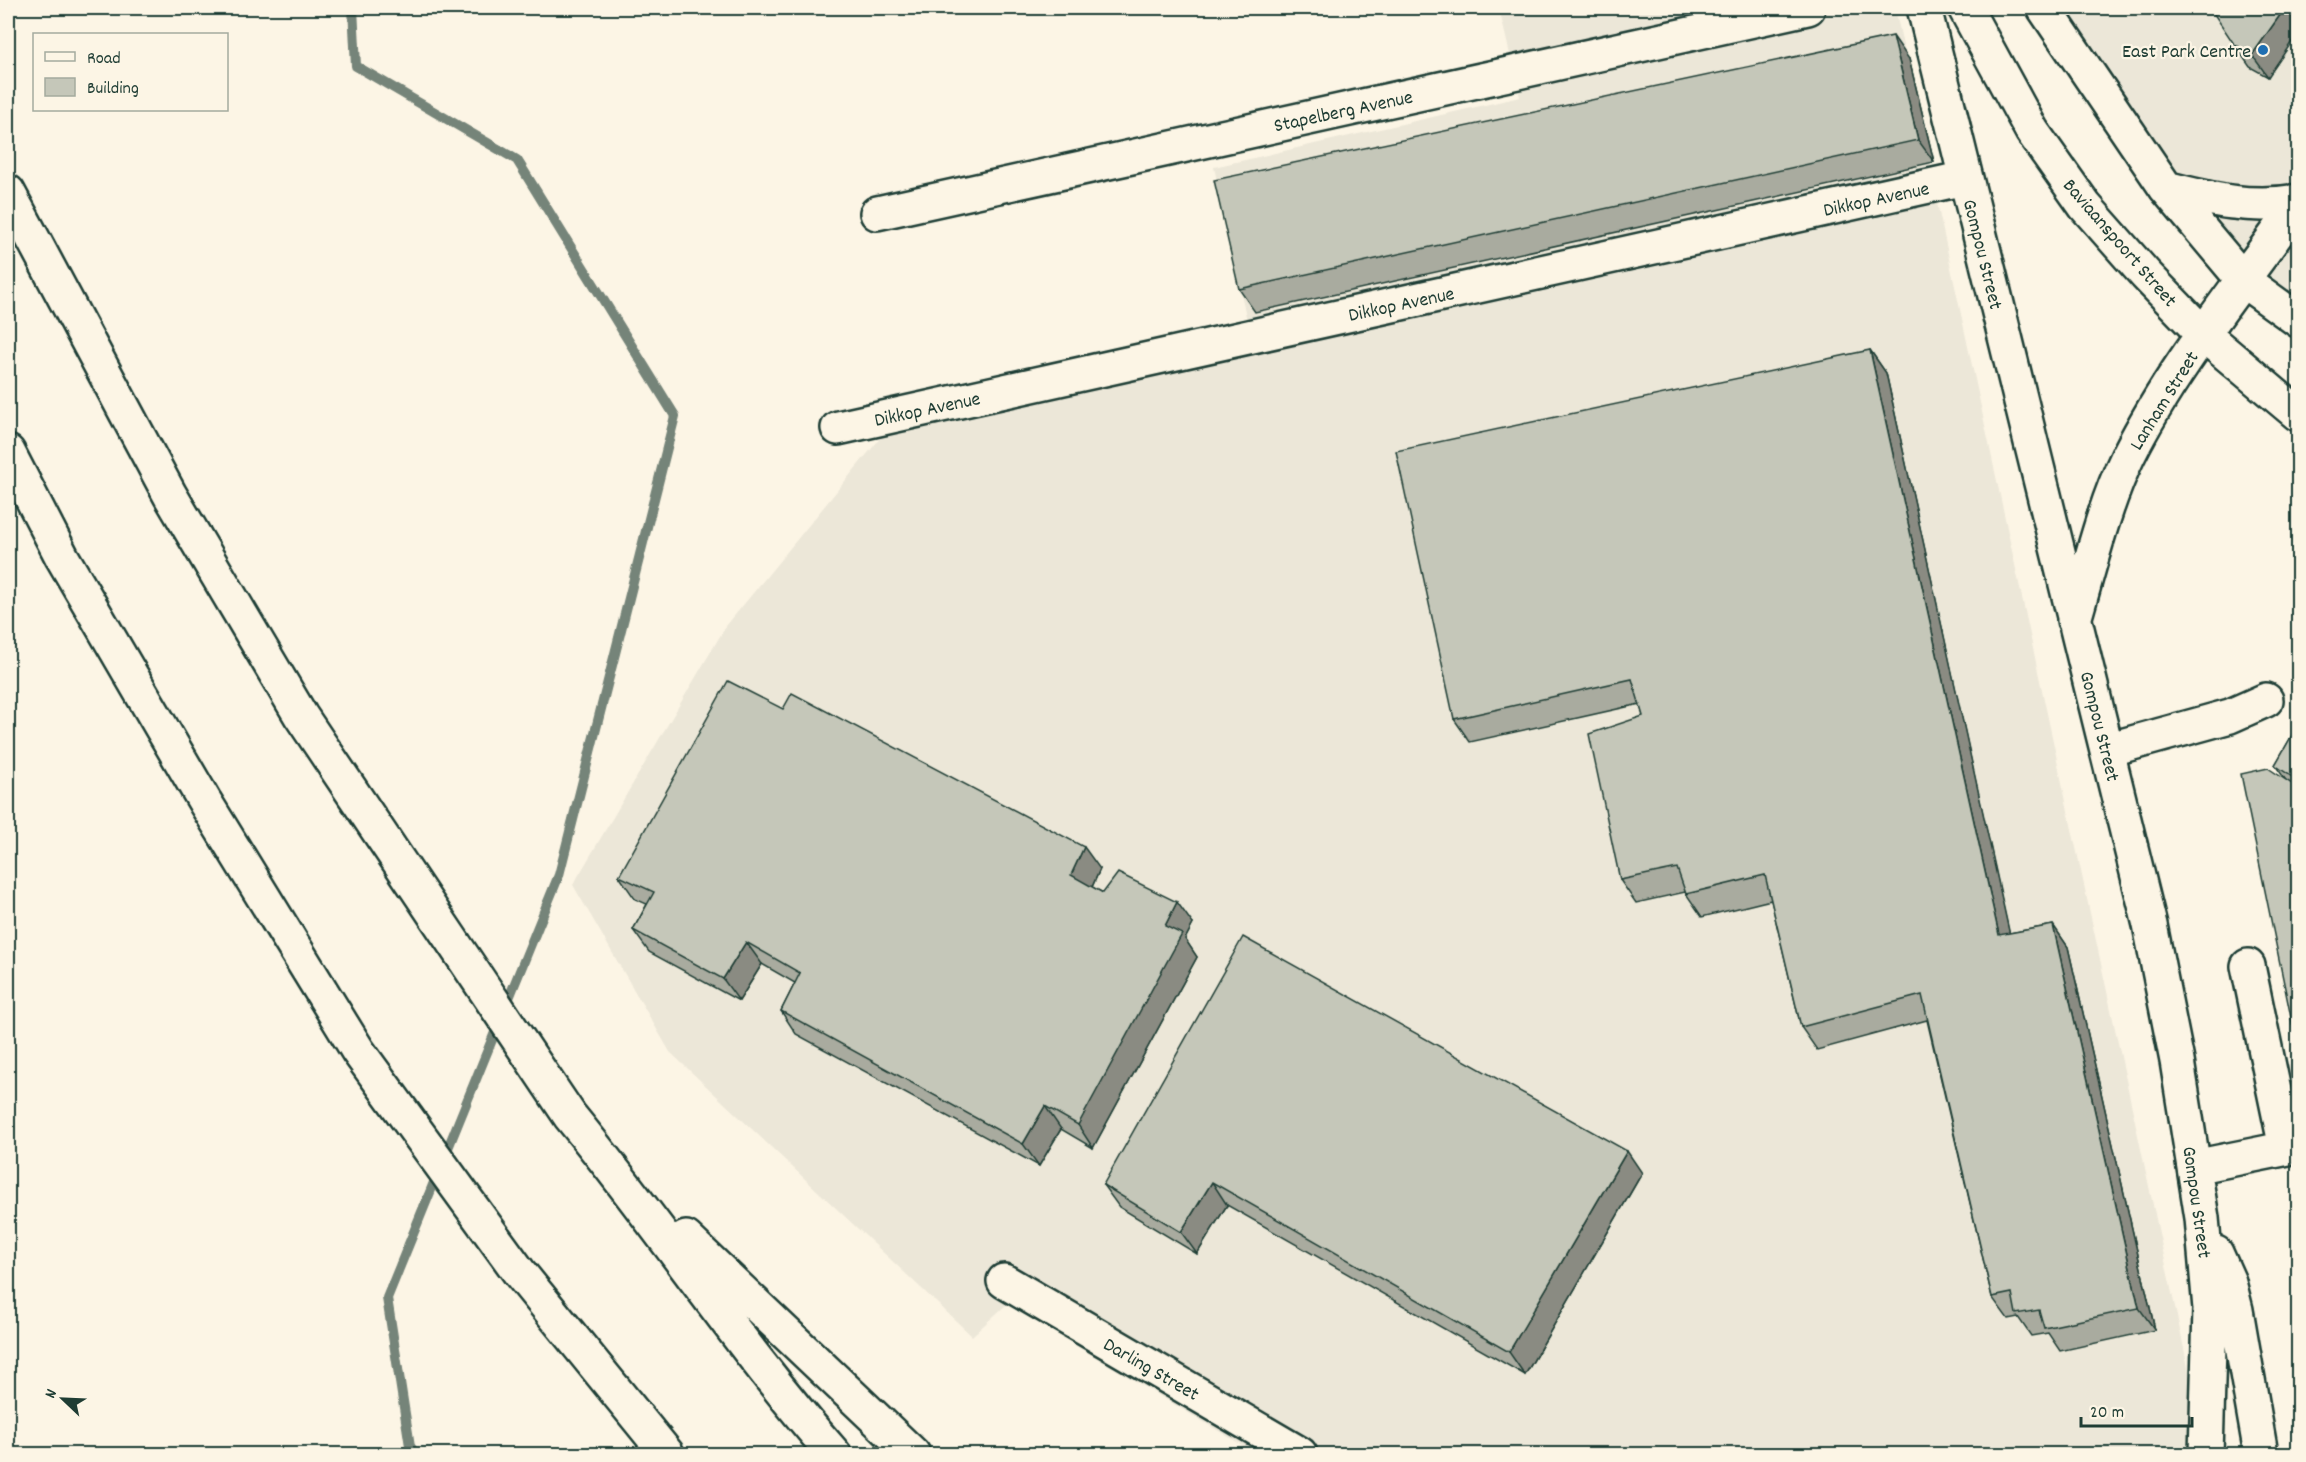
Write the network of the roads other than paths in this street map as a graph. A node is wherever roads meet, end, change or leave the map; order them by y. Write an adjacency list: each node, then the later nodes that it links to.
1 (1808, 8): 9 (main road, Stapelberg Avenue)
2 (1924, 8): 5 (main road, Gompou Street)
3 (1965, 8): 12 (main road, Baviaanspoort Street)
4 (2044, 8): 6 (main road)
5 (1965, 178): 14 (main road, Dikkop Avenue); 16 (main road, Gompou Street)
6 (2166, 188): 8 (main road); 10 (main road)
7 (8, 192): 22 (main road)
8 (2298, 202): 10 (main road, Lanham Street)
9 (877, 213)
10 (2244, 281): 11 (main road); 12 (main road, Lanham Street)
11 (2298, 320)
12 (2204, 334): 13 (main road, Baviaanspoort Street); 16 (main road, Lanham Street)
13 (2298, 414)
14 (838, 428)
15 (8, 452): 24 (main road)
16 (2074, 620): 18 (main road, Gompou Street)
17 (2266, 700): 18 (main road)
18 (2107, 750): 21 (main road, Gompou Street)
19 (2248, 966): 20 (main road)
20 (2292, 1147): 21 (main road)
21 (2194, 1167): 23 (main road, Gompou Street)
22 (619, 1175): 28 (main road); 29 (main road)
23 (2203, 1230): 31 (main road, Gompou Street); 32 (main road)
24 (519, 1272): 26 (main road); 27 (main road)
25 (1004, 1281): 30 (main road, Darling Street)
26 (645, 1455)
27 (667, 1455)
28 (834, 1455)
29 (913, 1455)
30 (1300, 1455)
31 (2206, 1455)
32 (2260, 1455)

